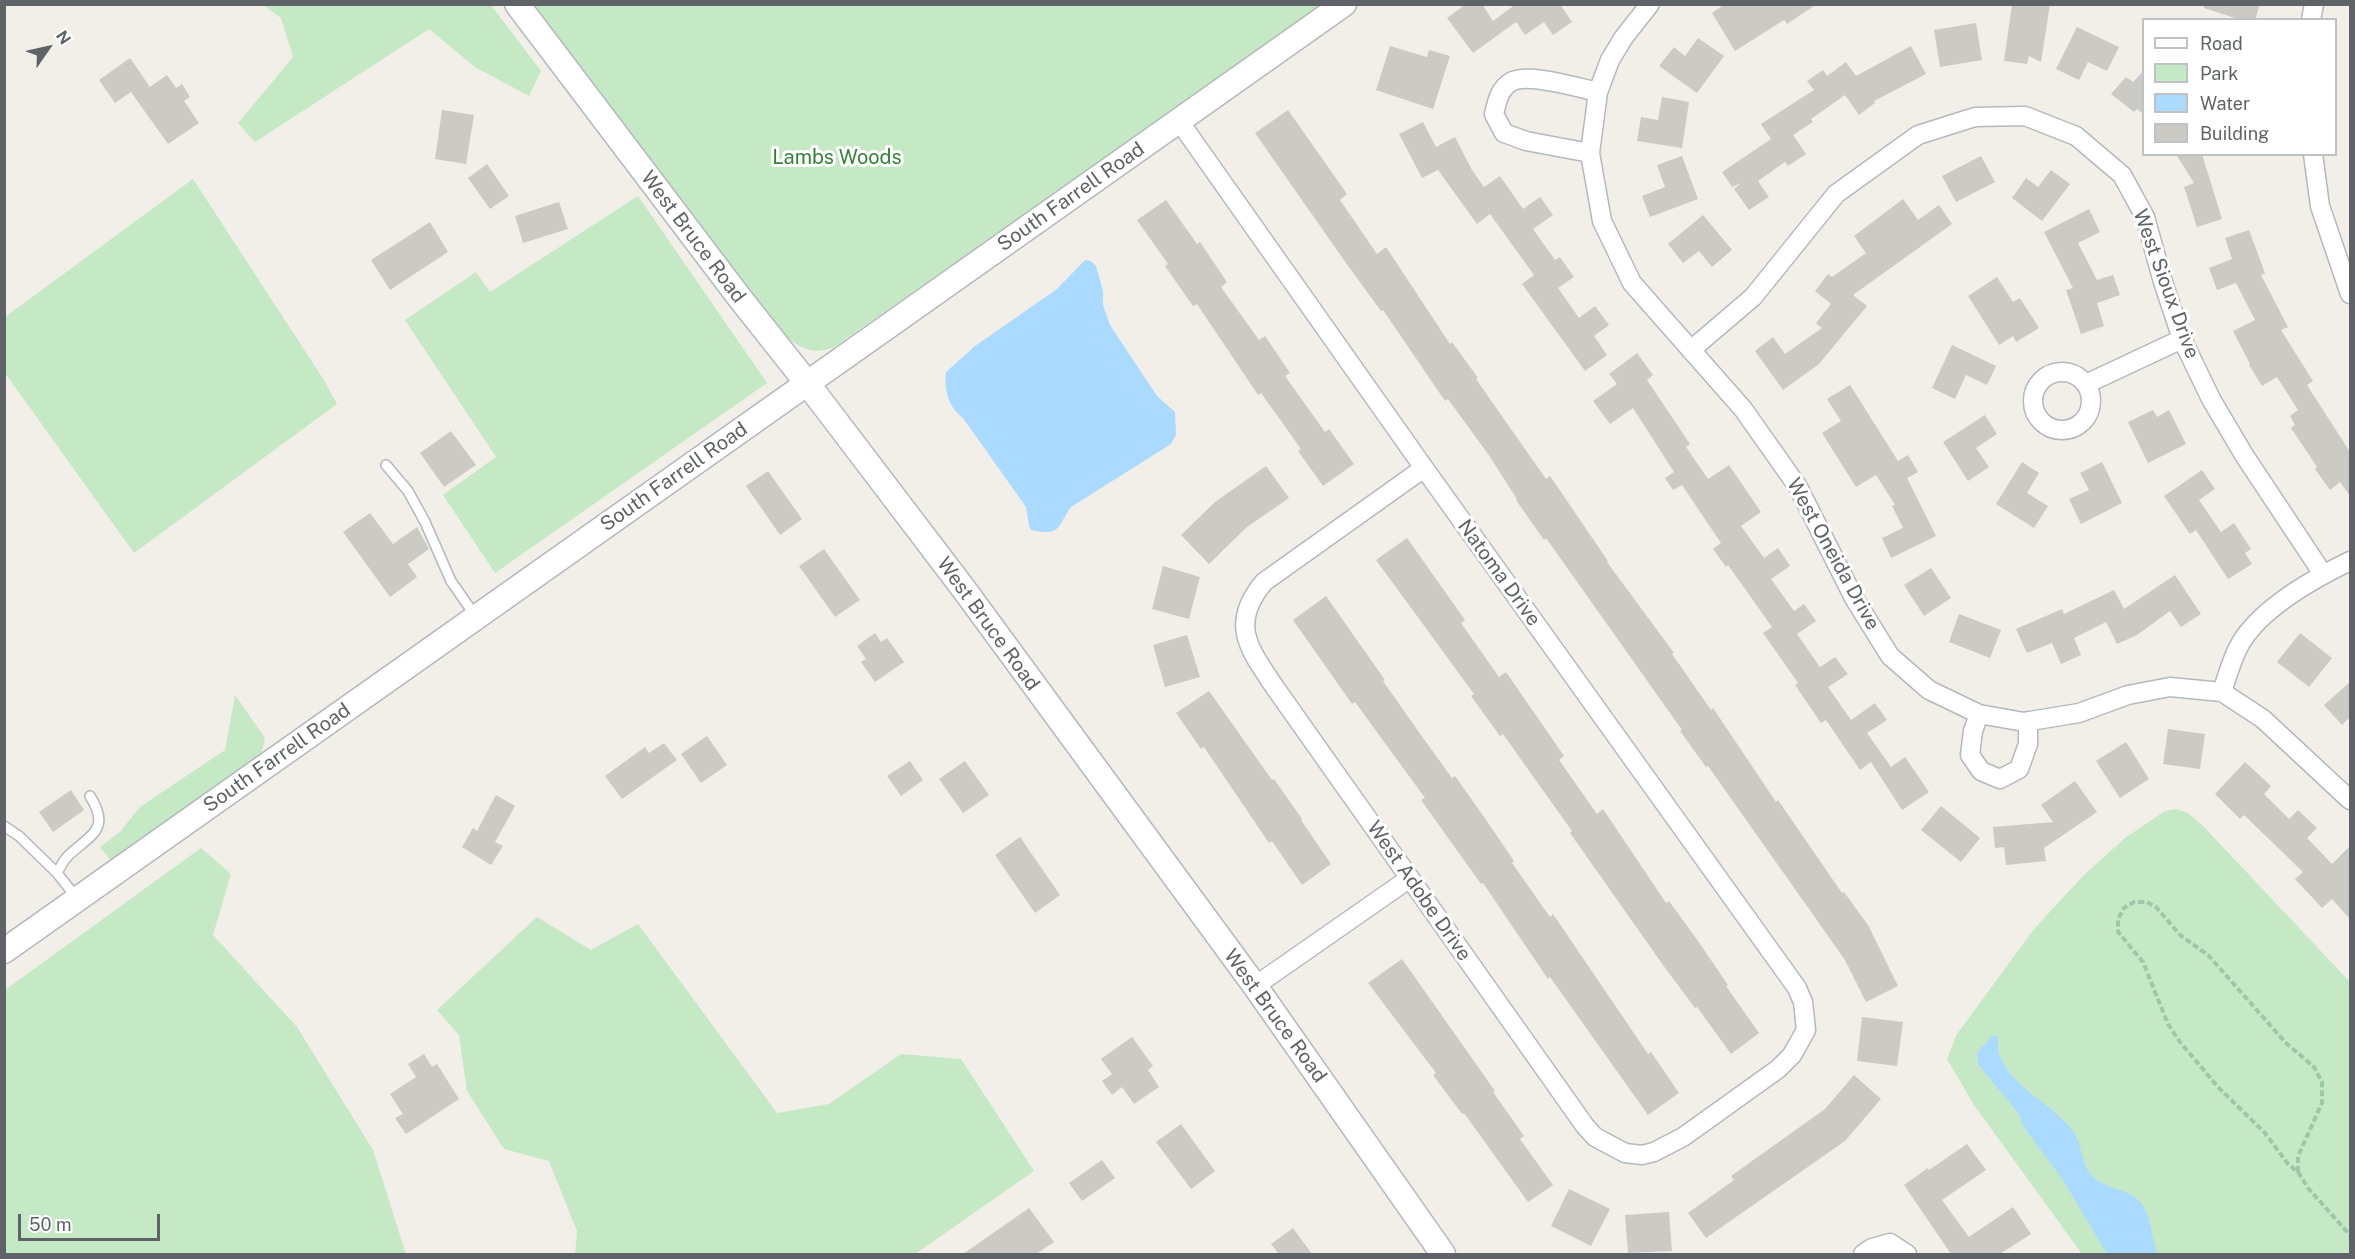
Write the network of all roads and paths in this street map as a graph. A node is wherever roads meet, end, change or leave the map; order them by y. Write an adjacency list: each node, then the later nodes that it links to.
1 (518, 4): 11 (street, West Bruce Road)
2 (1344, 4): 5 (street, South Farrell Road)
3 (1650, 4): 4 (street, West Oneida Drive)
4 (1598, 92): 6 (street, West Oneida Drive); 6 (street)
5 (1179, 121): 11 (street, South Farrell Road); 14 (street, Natoma Drive)
6 (1590, 153): 10 (street, West Oneida Drive)
7 (2313, 156): 8 (street)
8 (2350, 294)
9 (2182, 339): 10 (street, West Sioux Drive); 12 (street); 16 (street, West Sioux Drive)
10 (1692, 349): 19 (street, West Oneida Drive)
11 (807, 383): 17 (street, South Farrell Road); 28 (street, West Bruce Road)
12 (2086, 384)
13 (386, 465): 17 (lane)
14 (1424, 468): 25 (street, West Adobe Drive); 29 (street, Natoma Drive)
15 (2350, 561): 16 (street)
16 (2323, 574): 18 (street)
17 (476, 617): 26 (street, South Farrell Road)
18 (2222, 692): 20 (street, West Oneida Drive); 22 (street, West Oneida Drive)
19 (1979, 714): 20 (street, West Oneida Drive); 20 (street)
20 (2028, 721)
21 (90, 796): 24 (lane)
22 (2350, 800)
23 (4, 826): 24 (lane)
24 (57, 873): 26 (lane)
25 (1410, 878): 28 (street); 29 (street, West Adobe Drive)
26 (78, 899): 27 (street, South Farrell Road)
27 (4, 951)
28 (1255, 986): 32 (street, West Bruce Road)
29 (1806, 1030)
30 (2298, 1172): 30 (path); 31 (path)
31 (2350, 1234)
32 (1443, 1254)
33 (1863, 1254): 34 (street)
34 (1907, 1254)

